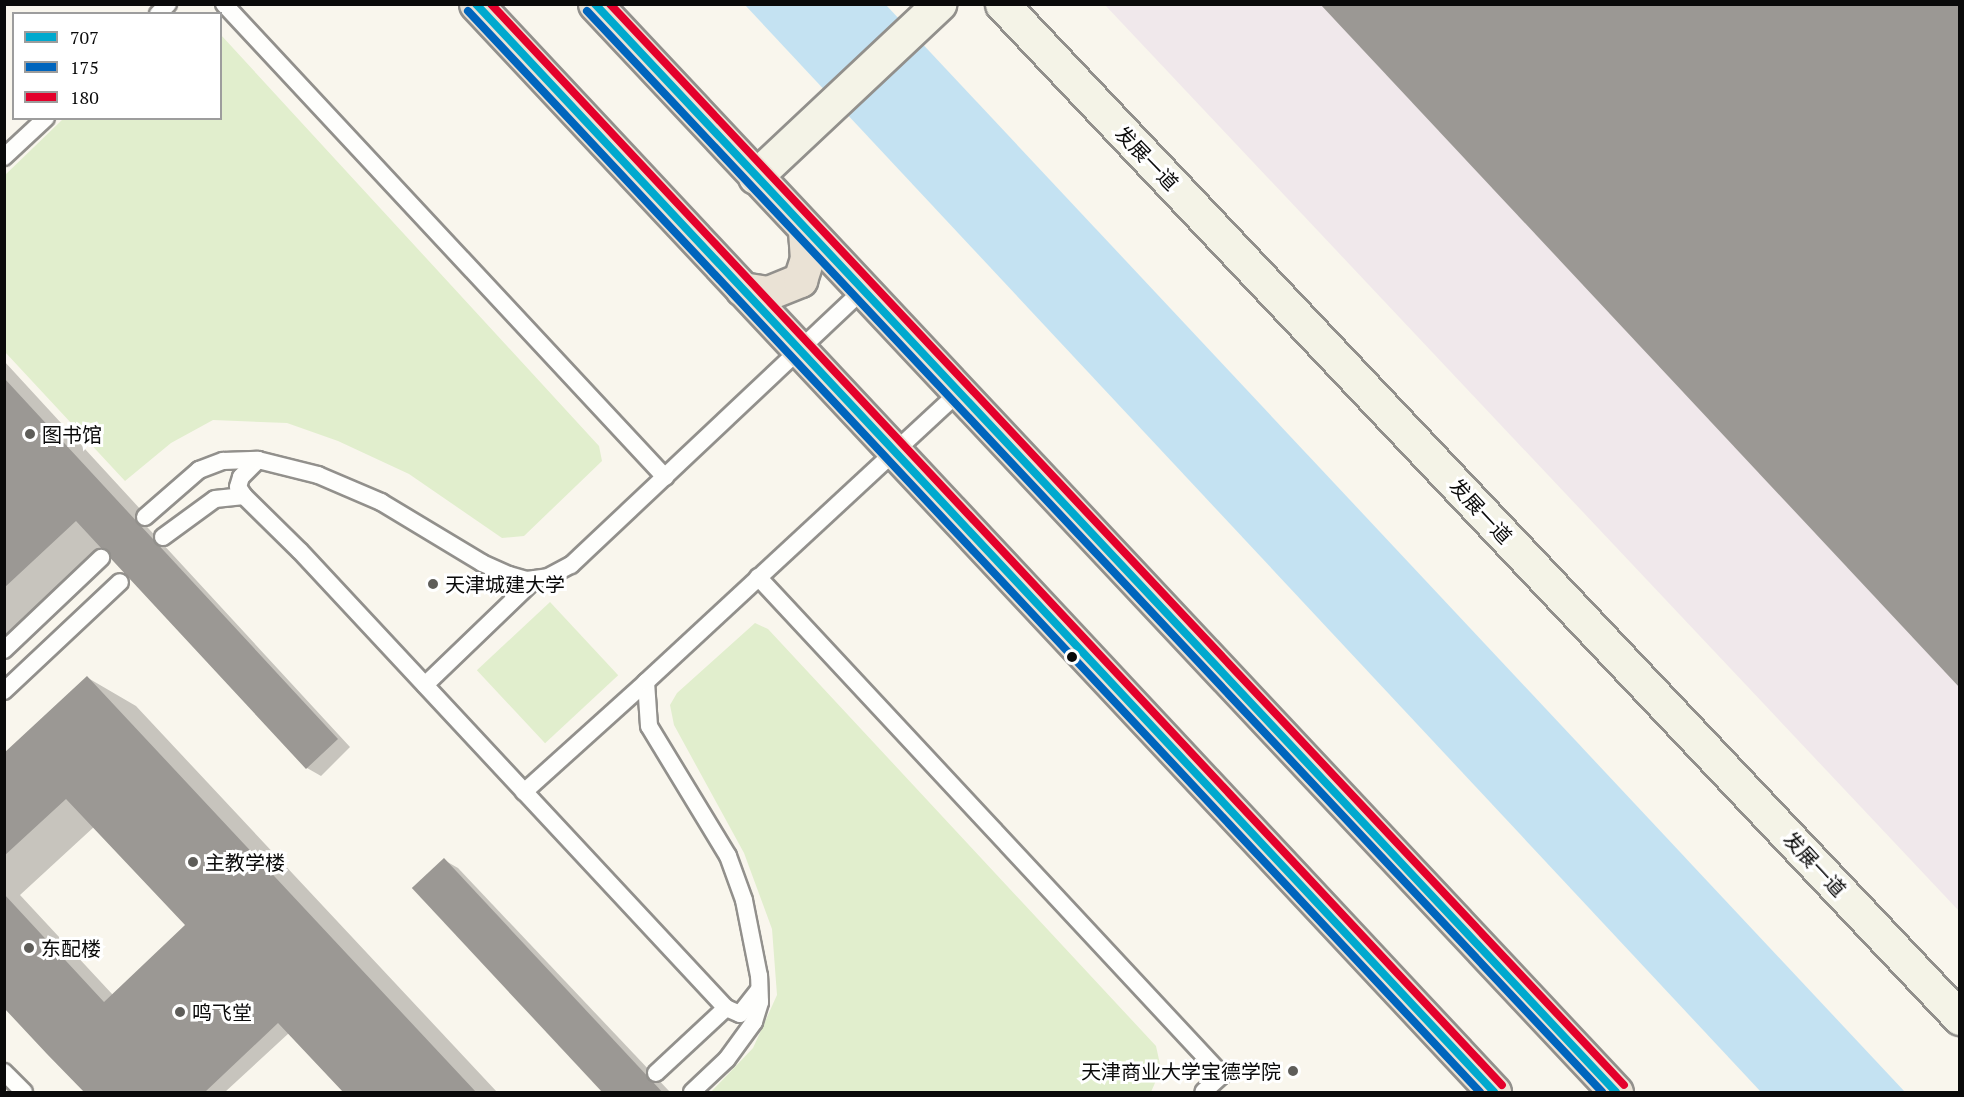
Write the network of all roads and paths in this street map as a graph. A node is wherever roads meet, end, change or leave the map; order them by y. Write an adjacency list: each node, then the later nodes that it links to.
1 (224, 4): 16 (lane)
2 (476, 4): 10 (highway)
3 (595, 4): 8 (highway)
4 (1002, 4): 31 (main road, 发展一道)
5 (928, 15): 8 (main road)
6 (44, 120): 7 (lane)
7 (4, 157)
8 (755, 177): 9 (highway)
9 (805, 230): 10 (highway); 11 (highway)
10 (742, 289): 12 (highway)
11 (863, 290): 12 (lane); 13 (highway)
12 (798, 350): 14 (highway); 16 (lane)
13 (957, 394): 14 (lane); 38 (highway)
14 (895, 453): 21 (lane); 37 (highway)
15 (258, 460): 17 (lane); 18 (lane); 22 (lane)
16 (665, 477): 22 (lane)
17 (244, 496): 19 (lane); 26 (lane)
18 (145, 517)
19 (163, 537)
20 (101, 558): 24 (lane)
21 (758, 577): 25 (lane); 36 (lane)
22 (536, 579): 26 (lane)
23 (120, 582): 27 (lane)
24 (4, 650)
25 (646, 682): 28 (lane); 29 (lane)
26 (425, 685): 28 (lane)
27 (4, 691)
28 (524, 792): 30 (lane)
29 (759, 988): 30 (lane); 35 (lane)
30 (726, 1008): 33 (lane)
31 (1959, 1018)
32 (4, 1072): 34 (lane)
33 (656, 1073)
34 (24, 1092)
35 (692, 1092)
36 (1203, 1092)
37 (1494, 1092)
38 (1616, 1092)

